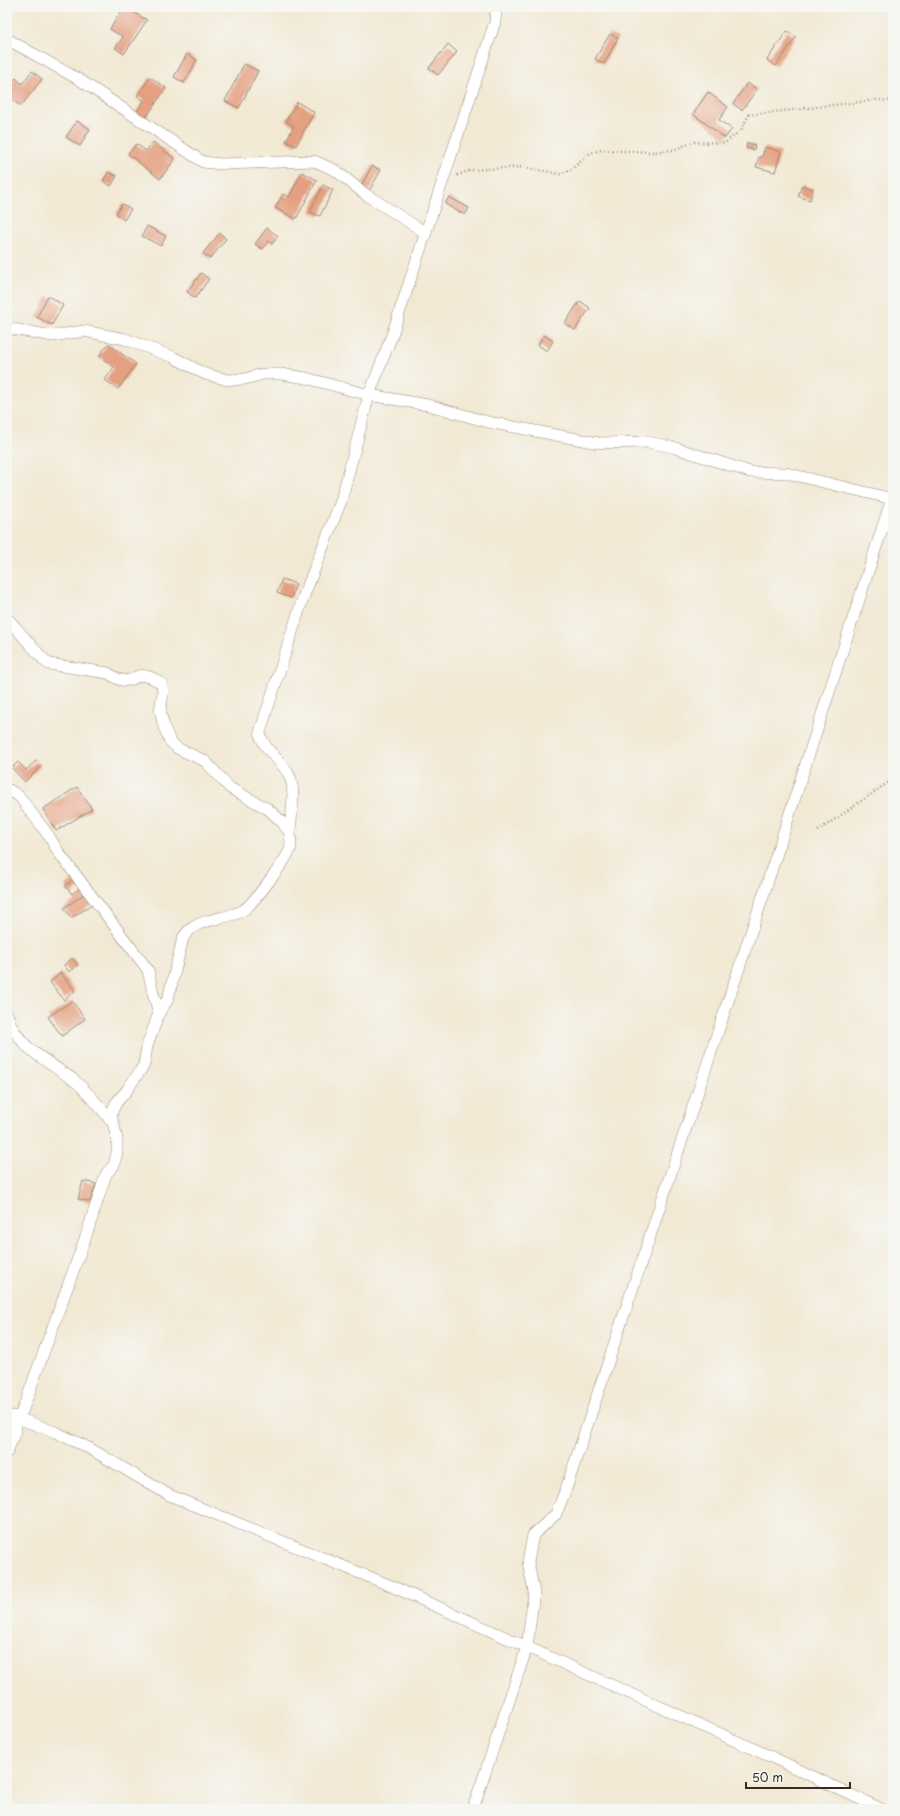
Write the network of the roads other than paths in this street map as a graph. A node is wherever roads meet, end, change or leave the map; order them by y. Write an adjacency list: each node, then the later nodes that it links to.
1 (496, 7): 3 (street)
2 (7, 39): 3 (street)
3 (426, 233): 5 (street)
4 (7, 328): 5 (street)
5 (369, 395): 6 (street); 9 (street)
6 (893, 497): 15 (street)
7 (7, 618): 9 (street)
8 (8, 790): 10 (street)
9 (290, 833): 10 (street)
10 (159, 1013): 12 (street)
11 (7, 1014): 12 (street)
12 (112, 1122): 13 (street)
13 (11, 1416): 14 (street); 15 (street)
14 (7, 1452)
15 (527, 1647): 16 (street); 17 (street)
16 (473, 1809)
17 (881, 1809)

